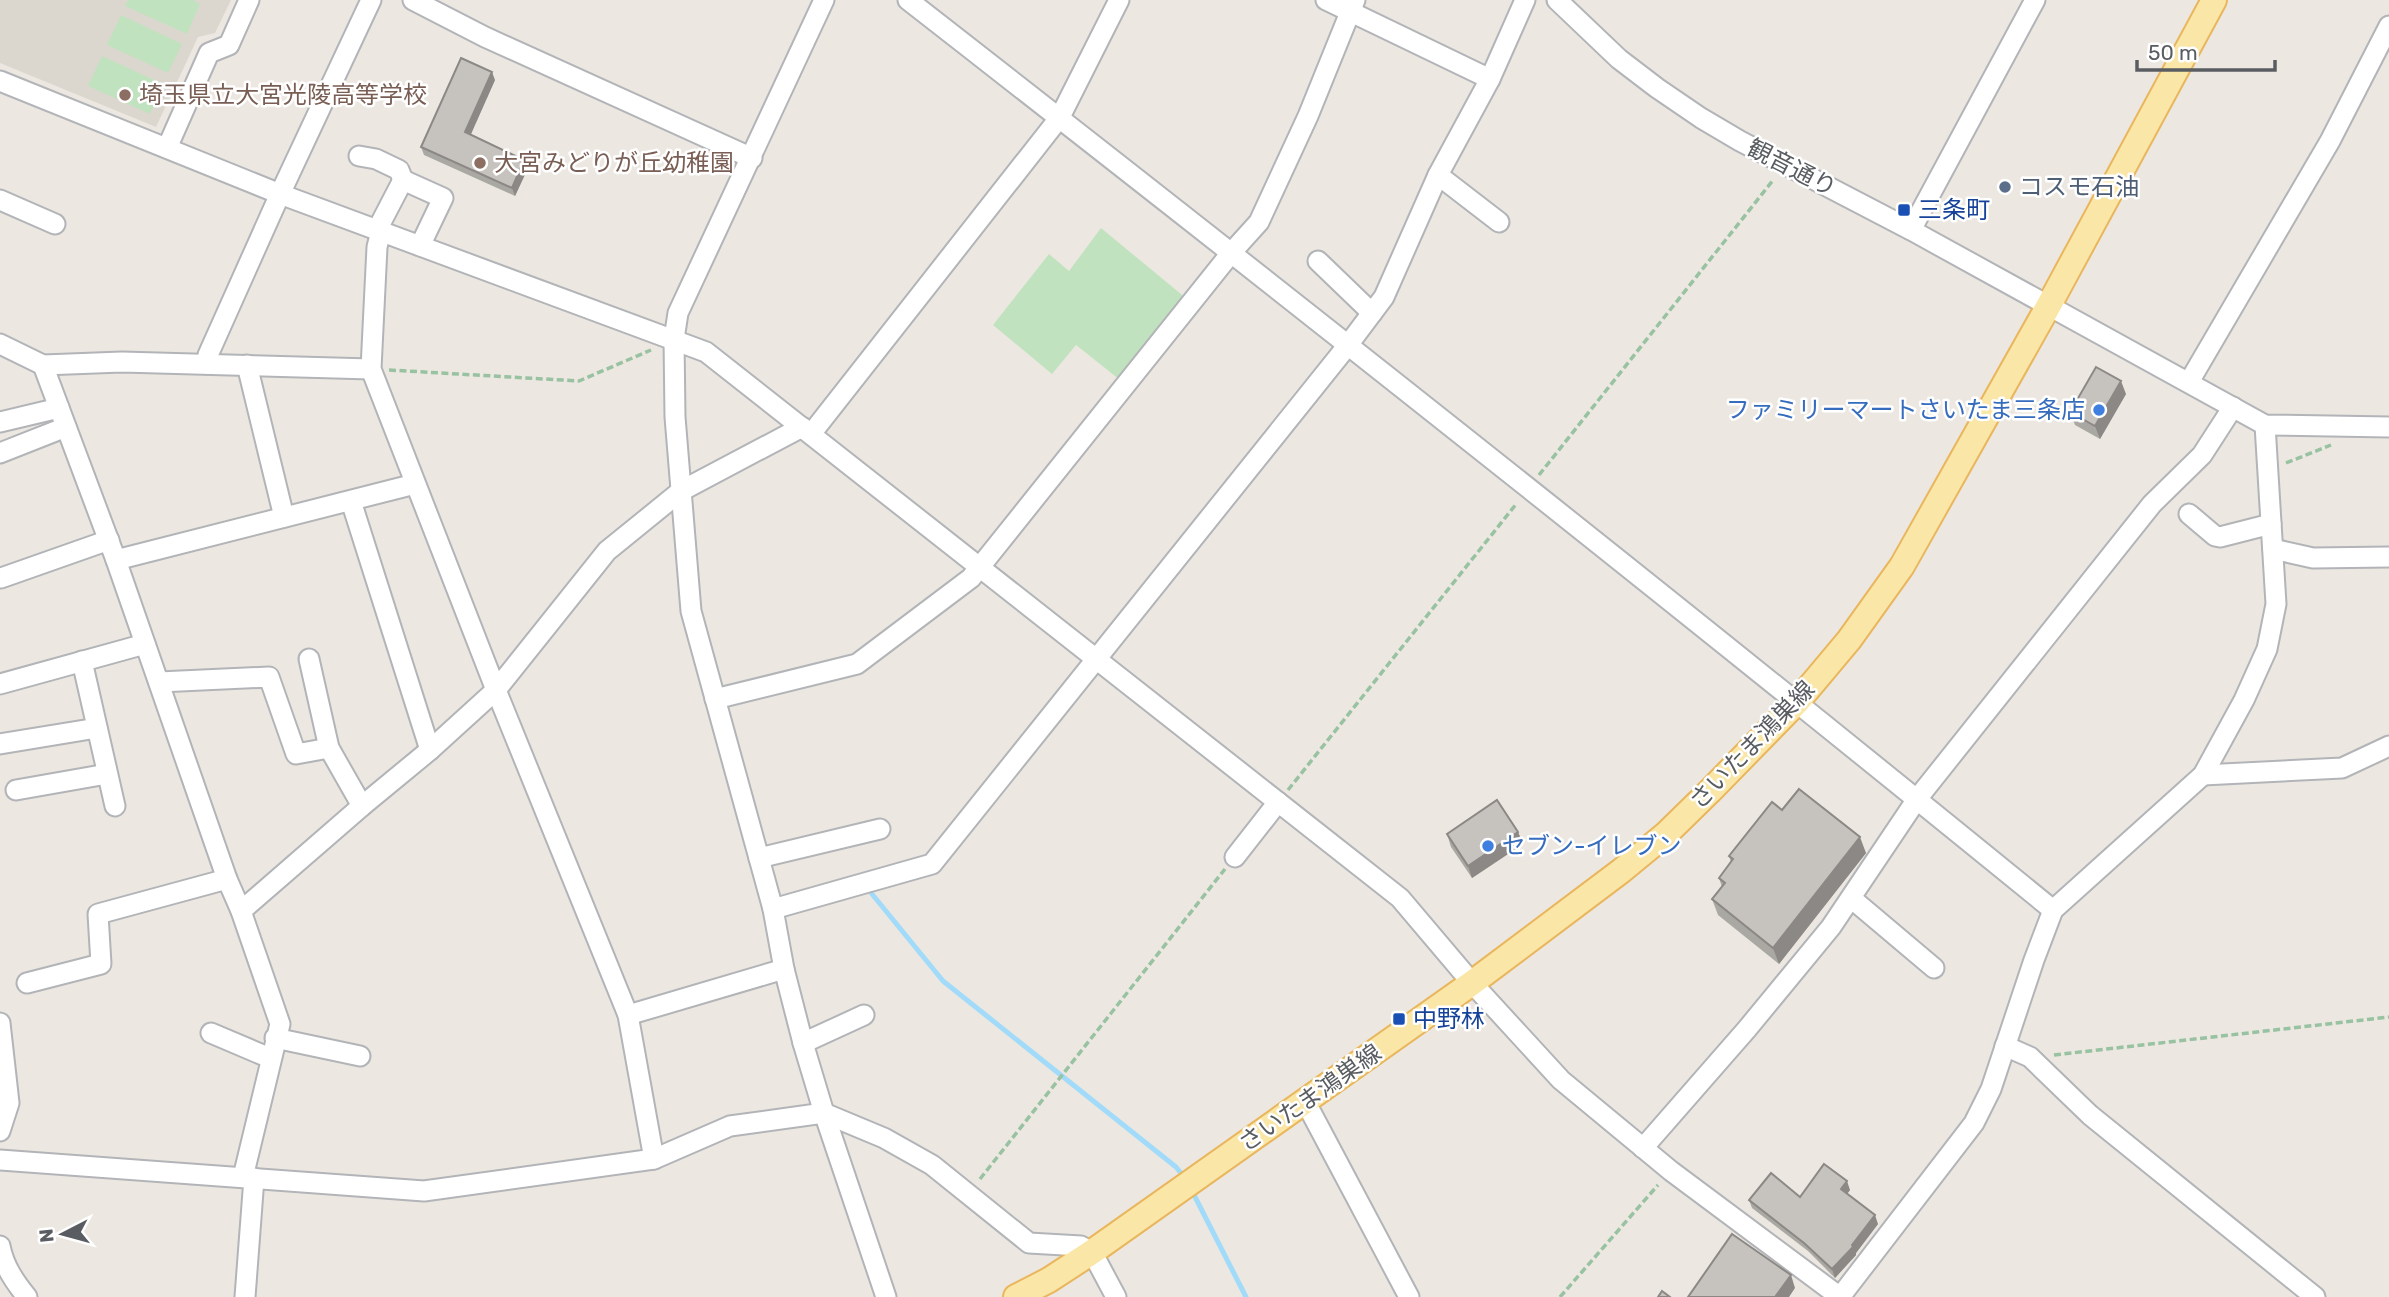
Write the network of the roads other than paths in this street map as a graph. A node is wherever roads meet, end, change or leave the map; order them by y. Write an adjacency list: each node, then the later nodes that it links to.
1 (249, 0): 17 (street)
2 (372, 0): 22 (street)
3 (413, 0): 19 (street)
4 (824, 0): 19 (street)
5 (908, 0): 16 (street)
6 (1119, 0): 16 (street)
7 (1326, 0): 12 (street)
8 (1525, 0): 14 (street)
9 (1556, 0): 26 (street, 観音通り)
10 (2035, 0): 26 (street)
11 (2214, 0): 31 (main road, さいたま鴻巣線)
12 (1352, 7): 14 (street); 29 (street)
13 (2389, 26): 40 (street)
14 (1490, 79): 20 (street)
15 (2, 89): 17 (street)
16 (1060, 117): 29 (street); 47 (street)
17 (167, 148): 22 (street)
18 (359, 156): 21 (street)
19 (752, 158): 33 (street)
20 (1438, 175): 24 (street); 32 (street)
21 (403, 180): 27 (street); 28 (street)
22 (279, 194): 27 (street); 36 (street)
23 (0, 200): 25 (street)
24 (1499, 222)
25 (55, 224)
26 (1910, 230): 31 (street, 観音通り)
27 (379, 231): 28 (street); 39 (street)
28 (420, 246): 33 (street)
29 (1231, 253): 35 (street); 59 (street)
30 (1318, 261): 32 (street)
31 (2049, 305): 40 (street, 観音通り); 69 (main road, さいたま鴻巣線)
32 (1372, 313): 35 (street)
33 (667, 336): 47 (street); 50 (street)
34 (0, 344): 37 (street)
35 (1348, 345): 63 (street); 69 (street)
36 (207, 364): 37 (street); 38 (street)
37 (43, 365): 42 (street)
38 (247, 365): 39 (street); 53 (street)
39 (371, 369): 49 (street)
40 (2189, 382): 41 (street, 観音通り)
41 (2233, 407): 44 (street, 観音通り); 78 (street)
42 (59, 408): 43 (street); 45 (street)
43 (0, 422)
44 (2265, 425): 46 (street); 54 (street)
45 (66, 427): 48 (street); 55 (street)
46 (2389, 427)
47 (806, 431): 50 (street); 59 (street)
48 (0, 453)
49 (415, 484): 51 (street); 67 (street)
50 (681, 491): 67 (street); 68 (street)
51 (351, 501): 53 (street); 74 (street)
52 (2189, 514): 54 (street)
53 (285, 517): 58 (street)
54 (2271, 523): 56 (street)
55 (109, 540): 58 (street); 60 (street)
56 (2273, 549): 57 (street); 76 (street)
57 (2389, 557)
58 (116, 560): 61 (street)
59 (979, 567): 63 (street); 68 (street)
60 (1, 578)
61 (145, 644): 64 (street); 65 (street)
62 (309, 659): 73 (street)
63 (1096, 659): 79 (street); 87 (street)
64 (82, 662): 66 (street); 70 (street)
65 (159, 682): 73 (street); 85 (street)
66 (0, 684)
67 (496, 690): 74 (street); 94 (street)
68 (716, 699): 84 (street)
69 (1797, 702): 78 (street); 93 (main road, さいたま鴻巣線)
70 (97, 728): 71 (street); 75 (street)
71 (0, 744)
72 (2389, 746): 76 (street)
73 (329, 748): 81 (street)
74 (430, 750): 81 (street)
75 (107, 774): 77 (street); 80 (street)
76 (2203, 775): 88 (street)
77 (16, 790)
78 (1917, 799): 86 (street); 88 (street)
79 (1278, 802): 83 (street); 93 (street)
80 (115, 806)
81 (362, 806): 89 (street)
82 (880, 829): 84 (street)
83 (1235, 857)
84 (759, 858): 87 (street)
85 (227, 879): 89 (street); 92 (street)
86 (1851, 898): 90 (street); 106 (street)
87 (773, 909): 91 (street)
88 (2053, 910): 100 (street)
89 (241, 911): 98 (street)
90 (1934, 968)
91 (785, 969): 94 (street); 99 (street)
92 (27, 983)
93 (1472, 983): 103 (main road, さいたま鴻巣線); 106 (street)
94 (628, 1015): 107 (street)
95 (864, 1015): 99 (street)
96 (0, 1023): 105 (street)
97 (211, 1033): 102 (street)
98 (275, 1038): 101 (street); 102 (street)
99 (803, 1044): 104 (street)
100 (2005, 1046): 118 (street); 119 (street)
101 (360, 1056)
102 (270, 1058): 109 (street)
103 (1305, 1101): 111 (main road, さいたま鴻巣線); 117 (street)
104 (824, 1113): 107 (street); 111 (street); 114 (street)
105 (0, 1131)
106 (1643, 1148): 118 (street)
107 (654, 1159): 109 (street)
108 (0, 1160): 109 (street)
109 (248, 1177): 113 (street)
110 (0, 1246): 112 (street)
111 (1092, 1252): 115 (main road, さいたま鴻巣線); 116 (street)
112 (27, 1297)
113 (246, 1297)
114 (886, 1297)
115 (1016, 1297)
116 (1116, 1297)
117 (1409, 1297)
118 (1840, 1297)
119 (2315, 1297)

